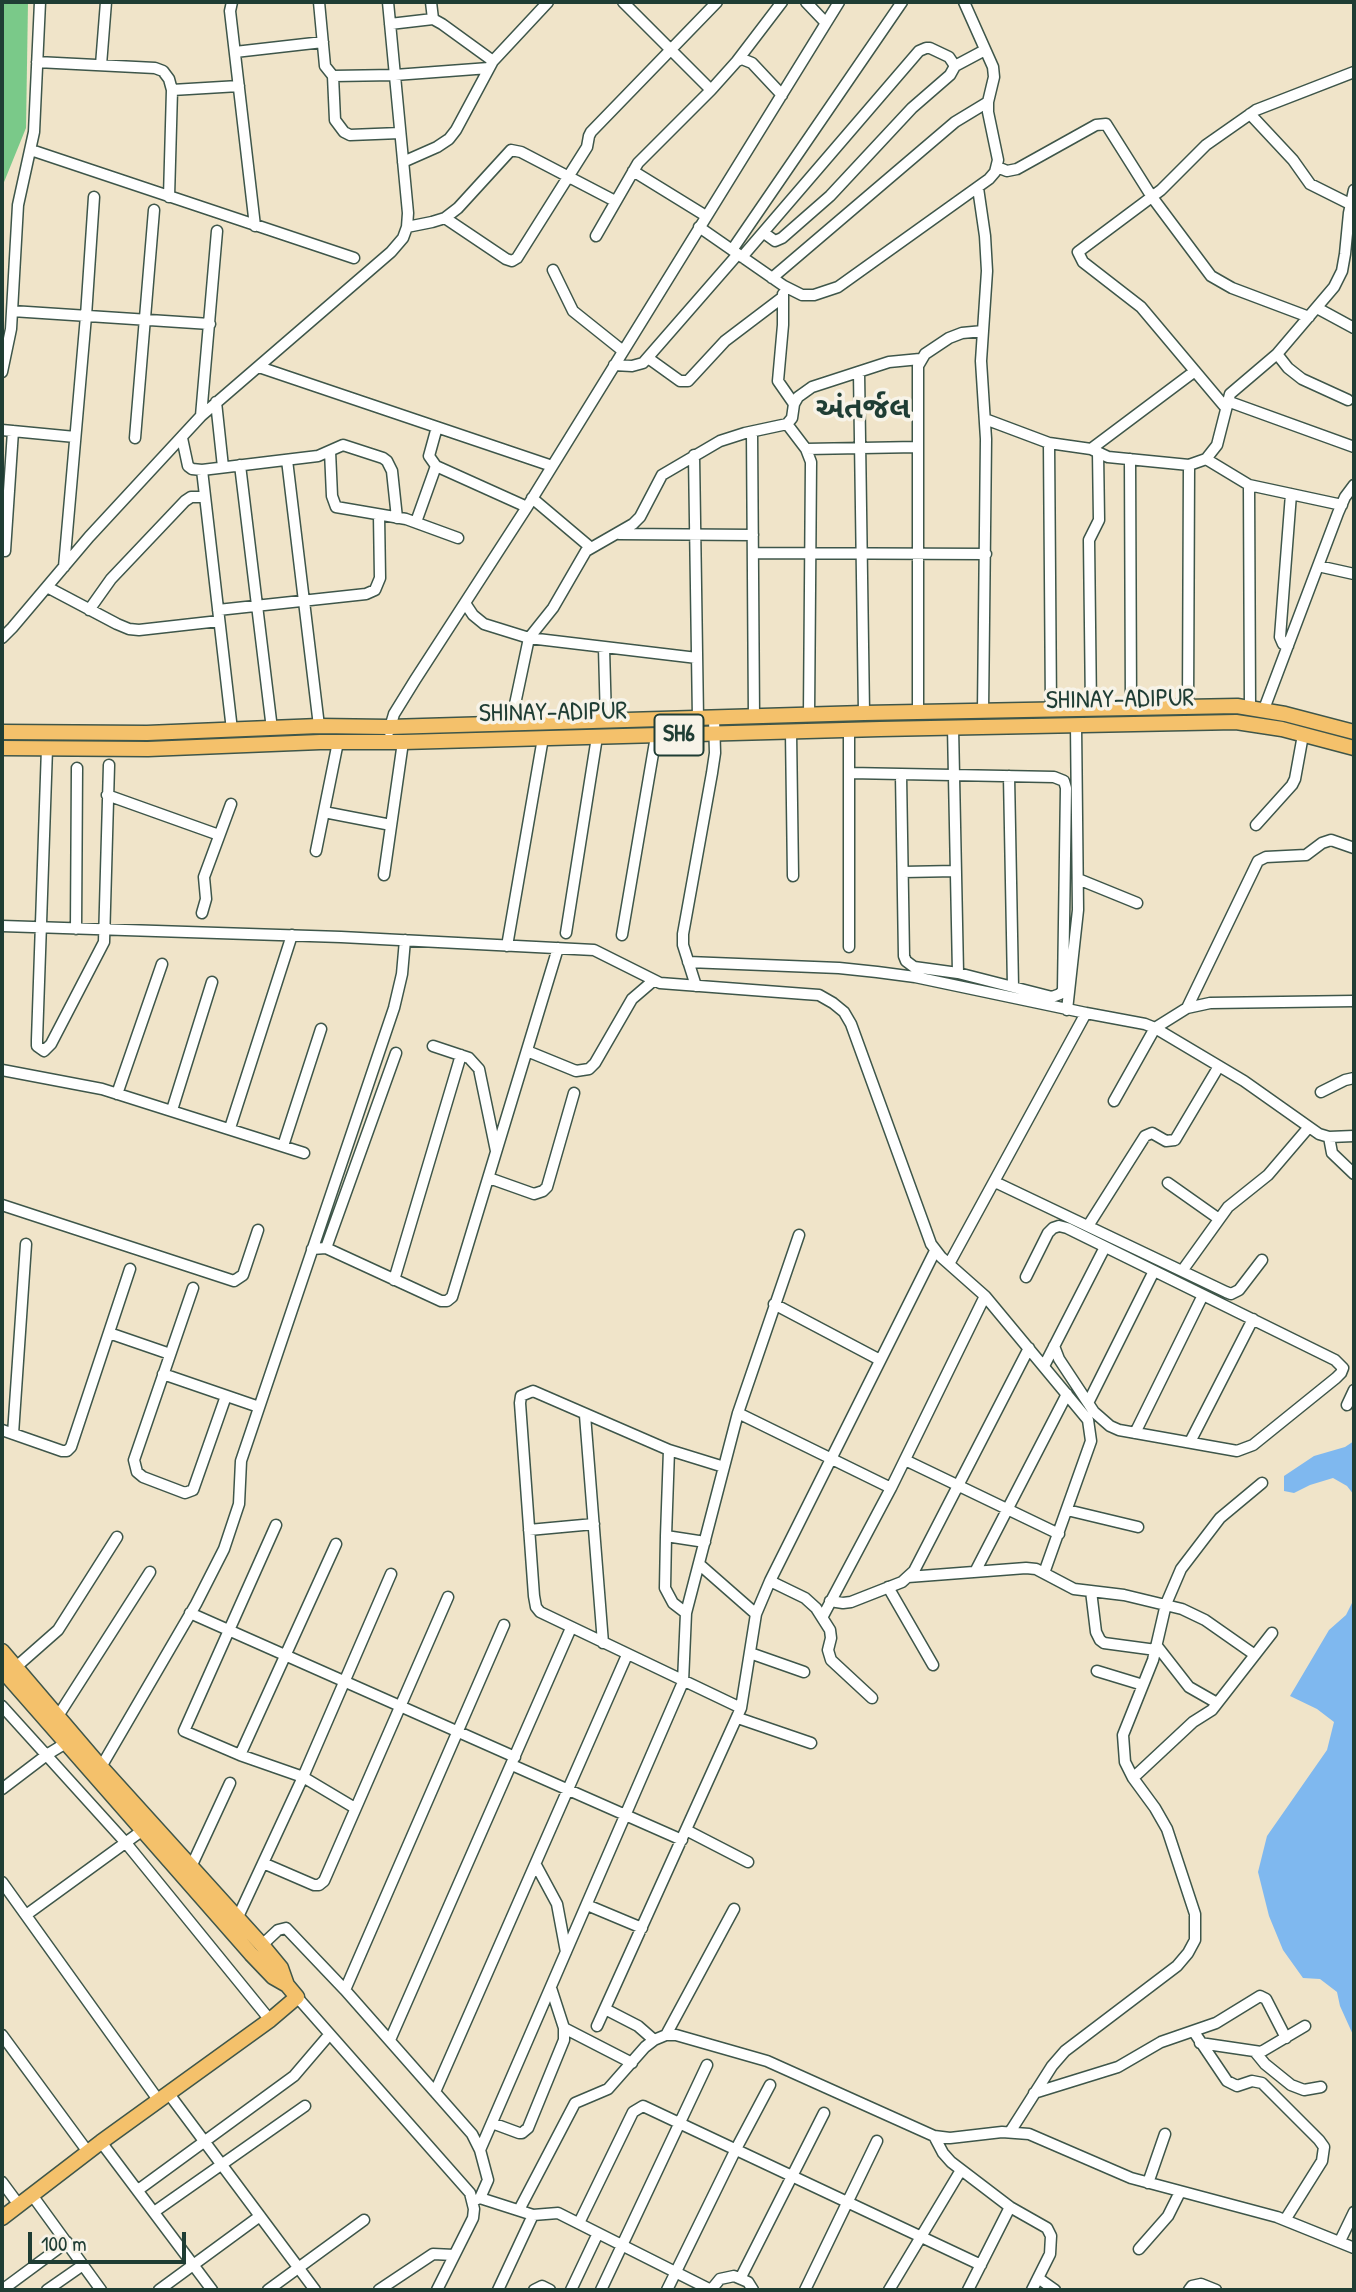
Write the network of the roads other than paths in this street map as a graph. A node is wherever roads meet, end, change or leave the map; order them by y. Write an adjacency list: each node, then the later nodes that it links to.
1 (40, 2): 23 (street)
2 (106, 2): 24 (street)
3 (232, 2): 21 (street)
4 (319, 2): 18 (street)
5 (388, 2): 16 (street)
6 (431, 2): 15 (street)
7 (548, 2): 25 (street)
8 (717, 2): 19 (street)
9 (782, 2): 22 (street)
10 (806, 2): 17 (street)
11 (839, 2): 17 (street)
12 (902, 2): 59 (street)
13 (964, 2): 20 (street)
14 (627, 3): 19 (street)
15 (433, 19): 16 (street); 25 (street)
16 (390, 23): 28 (street)
17 (826, 23): 33 (street)
18 (323, 42): 21 (street); 29 (street)
19 (671, 49): 32 (street); 41 (street)
20 (985, 50): 26 (street); 34 (street)
21 (235, 52): 30 (street)
22 (737, 61): 32 (street); 33 (street)
23 (37, 62): 24 (street); 37 (street)
24 (101, 65): 31 (street)
25 (491, 65): 28 (street); 38 (street)
26 (955, 66): 56 (street); 56 (street)
27 (1354, 72): 35 (street)
28 (395, 75): 29 (street); 36 (street)
29 (332, 76): 36 (street)
30 (239, 86): 31 (street); 52 (street)
31 (172, 90): 45 (street)
32 (711, 90): 40 (street)
33 (782, 94): 50 (street)
34 (988, 102): 39 (street); 62 (street)
35 (1250, 114): 46 (street); 48 (street)
36 (400, 133): 38 (street)
37 (31, 150): 45 (street); 65 (street)
38 (403, 162): 53 (street)
39 (997, 167): 42 (street); 46 (street)
40 (632, 171): 47 (street); 50 (street)
41 (568, 177): 47 (street); 51 (street); 51 (street)
42 (978, 188): 63 (street); 71 (street)
43 (1354, 190): 48 (street)
44 (94, 197): 66 (street)
45 (169, 197): 52 (street)
46 (1152, 197): 67 (street); 78 (street)
47 (615, 201): 57 (street)
48 (1350, 204): 58 (street)
49 (155, 210): 68 (street)
50 (706, 216): 54 (street)
51 (444, 218): 53 (street)
52 (255, 226): 60 (street)
53 (407, 227): 77 (street)
54 (699, 227): 59 (street); 72 (street)
55 (217, 232): 69 (street)
56 (764, 233): 59 (street)
57 (596, 236)
58 (1350, 242): 64 (street)
59 (738, 254): 62 (street); 74 (street)
60 (354, 258)
61 (553, 270): 72 (street)
62 (772, 278): 63 (street)
63 (784, 291): 74 (street); 83 (street)
64 (1317, 308): 67 (street); 70 (street)
65 (12, 311): 66 (street); 79 (street)
66 (86, 316): 68 (street); 91 (street)
67 (1308, 317): 73 (street)
68 (145, 319): 69 (street); 92 (street)
69 (210, 324): 85 (street)
70 (1354, 328)
71 (983, 331): 75 (street); 86 (street)
72 (623, 351): 76 (street)
73 (1276, 354): 81 (street); 84 (street)
74 (648, 358): 76 (street)
75 (920, 359): 80 (street); 95 (street)
76 (614, 365): 108 (street)
77 (259, 367): 82 (street); 88 (street)
78 (1195, 371): 84 (street); 99 (street)
79 (2, 372)
80 (859, 372): 83 (street); 97 (street)
81 (1348, 400)
82 (216, 402): 85 (street); 109 (street)
83 (794, 404): 87 (street)
84 (1226, 405): 96 (street); 103 (street)
85 (201, 416): 93 (street)
86 (985, 419): 94 (street); 130 (street)
87 (787, 424): 90 (street); 98 (street)
88 (437, 427): 107 (street); 108 (street)
89 (7, 431): 91 (street); 125 (street)
90 (752, 432): 101 (street); 122 (street)
91 (75, 437): 132 (street)
92 (135, 438)
93 (182, 438): 110 (street); 132 (street)
94 (1049, 443): 99 (street); 149 (street)
95 (917, 447): 97 (street); 129 (street)
96 (1354, 447)
97 (860, 448): 98 (street); 128 (street)
98 (806, 449): 127 (street)
99 (1095, 450): 102 (street); 147 (street)
100 (330, 451): 104 (street); 117 (street); 118 (street)
101 (694, 455): 120 (street); 121 (street)
102 (1130, 459): 106 (street); 145 (street)
103 (1206, 459): 106 (street); 111 (street)
104 (288, 460): 105 (street); 135 (street)
105 (240, 465): 109 (street); 137 (street)
106 (1189, 465): 146 (street)
107 (436, 466): 115 (street); 119 (street)
108 (552, 466): 115 (street)
109 (223, 467): 110 (street)
110 (202, 470): 114 (street)
111 (1249, 485): 113 (street); 148 (street)
112 (1354, 485): 116 (street)
113 (1291, 494): 116 (street); 142 (street)
114 (205, 497): 138 (street); 139 (street)
115 (530, 502): 124 (street); 136 (street)
116 (1342, 505): 131 (street)
117 (379, 515): 118 (street); 135 (street)
118 (397, 517): 119 (street)
119 (416, 522): 123 (street)
120 (615, 534): 121 (street); 124 (street)
121 (696, 535): 122 (street); 144 (street)
122 (753, 536): 126 (street)
123 (458, 537)
124 (590, 547): 141 (street)
125 (5, 551)
126 (753, 553): 127 (street); 154 (street)
127 (810, 554): 128 (street); 153 (street)
128 (862, 554): 129 (street); 152 (street)
129 (917, 554): 130 (street); 151 (street)
130 (986, 554): 150 (street)
131 (1318, 566): 133 (street); 142 (street)
132 (64, 567): 134 (street)
133 (1354, 574)
134 (47, 587): 138 (street); 140 (street)
135 (304, 601): 137 (street); 159 (street)
136 (465, 603): 141 (street); 161 (street)
137 (257, 606): 139 (street); 163 (street)
138 (89, 610): 139 (street)
139 (219, 615): 164 (street)
140 (2, 638)
141 (529, 638): 143 (street); 158 (street)
142 (1288, 646): 148 (street)
143 (604, 648): 144 (street); 157 (street)
144 (697, 658): 155 (street)
145 (1131, 708): 146 (main road, SHINAY-ADIPUR / SH6); 147 (main road, SHINAY-ADIPUR / SH6)
146 (1188, 708): 148 (main road, SHINAY-ADIPUR / SH6)
147 (1091, 709): 149 (main road, SHINAY-ADIPUR / SH6)
148 (1257, 709): 168 (main road, SHINAY-ADIPUR / SH6)
149 (1051, 710): 150 (main road, SHINAY-ADIPUR / SH6)
150 (983, 711): 151 (main road, SHINAY-ADIPUR / SH6)
151 (918, 712): 152 (main road, SHINAY-ADIPUR / SH6)
152 (864, 713): 153 (main road, SHINAY-ADIPUR / SH6)
153 (809, 715): 154 (main road, SHINAY-ADIPUR / SH6)
154 (754, 717): 156 (main road, SHINAY-ADIPUR / SH6)
155 (698, 719): 156 (main road, SHINAY-ADIPUR / SH6); 157 (main road, SHINAY-ADIPUR / SH6)
156 (714, 719): 169 (street)
157 (606, 721): 158 (main road, SHINAY-ADIPUR / SH6)
158 (511, 723): 161 (main road, SHINAY-ADIPUR / SH6)
159 (319, 726): 161 (main road, SHINAY-ADIPUR / SH6); 163 (main road, SHINAY-ADIPUR / SH6)
160 (1076, 726): 162 (main road, SHINAY-ADIPUR / SH6); 170 (main road, SHINAY-ADIPUR / SH6); 197 (street)
161 (389, 727): 175 (street)
162 (953, 727): 165 (main road, SHINAY-ADIPUR / SH6); 183 (street)
163 (272, 729): 164 (main road, SHINAY-ADIPUR / SH6)
164 (232, 730): 166 (main road, SHINAY-ADIPUR / SH6)
165 (849, 730): 167 (main road, SHINAY-ADIPUR / SH6); 181 (street)
166 (2, 732)
167 (791, 732): 169 (main road, SHINAY-ADIPUR / SH6); 196 (street)
168 (1354, 732)
169 (714, 734): 171 (main road, SHINAY-ADIPUR / SH6); 211 (street)
170 (1303, 735): 178 (main road, SHINAY-ADIPUR / SH6); 189 (street)
171 (656, 736): 172 (main road, SHINAY-ADIPUR / SH6); 206 (street)
172 (597, 737): 173 (main road, SHINAY-ADIPUR / SH6); 204 (street)
173 (543, 738): 175 (main road, SHINAY-ADIPUR / SH6); 208 (street)
174 (338, 742): 175 (main road, SHINAY-ADIPUR / SH6); 177 (main road, SHINAY-ADIPUR / SH6); 187 (street)
175 (396, 743): 188 (street)
176 (2, 748): 177 (main road, SHINAY-ADIPUR / SH6)
177 (47, 748): 201 (street)
178 (1354, 748)
179 (109, 765): 185 (street)
180 (77, 768): 202 (street)
181 (849, 774): 182 (street); 209 (street)
182 (901, 775): 183 (street); 194 (street)
183 (954, 775): 184 (street); 193 (street)
184 (1009, 776): 217 (street); 217 (street)
185 (107, 795): 190 (street); 203 (street)
186 (231, 804): 190 (street)
187 (324, 812): 188 (street); 192 (street)
188 (391, 825): 195 (street)
189 (1256, 825)
190 (219, 835): 199 (street)
191 (1354, 848): 219 (street)
192 (316, 851)
193 (956, 871): 194 (street); 213 (street)
194 (902, 872): 213 (street)
195 (384, 875)
196 (793, 876)
197 (1078, 879): 198 (street); 220 (street)
198 (1137, 903)
199 (202, 913)
200 (2, 926): 201 (street)
201 (41, 928): 202 (street); 203 (street)
202 (76, 929): 203 (street)
203 (106, 930): 205 (street)
204 (566, 933)
205 (292, 935): 207 (street); 237 (street)
206 (622, 935)
207 (405, 940): 208 (street); 255 (street)
208 (507, 946): 210 (street)
209 (849, 947)
210 (558, 948): 214 (street); 225 (street)
211 (688, 962): 216 (street); 220 (street)
212 (162, 964): 233 (street)
213 (958, 973): 217 (street)
214 (653, 981): 216 (street); 225 (street)
215 (212, 982): 235 (street)
216 (696, 986): 256 (street)
217 (1013, 987)
218 (1354, 1001): 219 (street)
219 (1187, 1008): 222 (street)
220 (1067, 1010): 221 (street)
221 (1086, 1013): 222 (street); 245 (street)
222 (1155, 1028): 228 (street); 234 (street)
223 (321, 1029): 240 (street)
224 (433, 1046): 227 (street)
225 (527, 1051): 242 (street)
226 (396, 1053): 254 (street)
227 (461, 1055): 242 (street); 263 (street)
228 (1219, 1066): 236 (street); 249 (street)
229 (2, 1070): 233 (street)
230 (1354, 1078): 231 (street)
231 (1321, 1092)
232 (575, 1093): 244 (street)
233 (117, 1094): 235 (street)
234 (1114, 1101)
235 (172, 1110): 237 (street)
236 (1309, 1127): 239 (street); 248 (street)
237 (230, 1128): 240 (street)
238 (1354, 1136): 239 (street)
239 (1329, 1138): 243 (street)
240 (283, 1146): 241 (street)
241 (304, 1153)
242 (496, 1154): 244 (street)
243 (1354, 1174)
244 (489, 1178): 263 (street)
245 (995, 1182): 249 (street); 258 (street)
246 (1168, 1183): 248 (street)
247 (2, 1205): 250 (street)
248 (1219, 1219): 261 (street)
249 (1087, 1226): 261 (street)
250 (258, 1230)
251 (799, 1235): 267 (street)
252 (26, 1244): 284 (street)
253 (1105, 1247): 260 (street); 262 (street); 270 (street)
254 (326, 1248): 255 (street); 263 (street)
255 (312, 1249): 281 (street)
256 (935, 1251): 258 (street); 273 (street)
257 (1262, 1260): 261 (street)
258 (950, 1264): 266 (street)
259 (130, 1269): 269 (street)
260 (1154, 1271): 265 (street); 279 (street)
261 (1182, 1271)
262 (1026, 1277)
263 (394, 1280)
264 (192, 1288): 272 (street)
265 (1203, 1295): 268 (street); 285 (street)
266 (985, 1296): 271 (street); 289 (street)
267 (774, 1304): 273 (street); 282 (street)
268 (1253, 1319): 286 (street); 286 (street)
269 (109, 1333): 272 (street); 284 (street)
270 (1054, 1346): 274 (street); 279 (street)
271 (1029, 1348): 274 (street); 292 (street)
272 (170, 1354): 275 (street)
273 (880, 1360): 288 (street)
274 (1044, 1366): 277 (street)
275 (163, 1374): 278 (street); 278 (street)
276 (1354, 1390): 280 (street)
277 (1067, 1394): 294 (street); 295 (street)
278 (226, 1396): 281 (street)
279 (1088, 1402): 285 (street)
280 (1347, 1405)
281 (259, 1407): 317 (street)
282 (738, 1413): 288 (street); 290 (street)
283 (585, 1415): 287 (street); 296 (street); 299 (street)
284 (7, 1432)
285 (1135, 1433): 286 (street)
286 (1189, 1443)
287 (669, 1451): 290 (street); 301 (street)
288 (830, 1458): 293 (street); 311 (street)
289 (905, 1460): 292 (street); 293 (street)
290 (724, 1467): 303 (street)
291 (1262, 1483): 316 (street)
292 (959, 1485): 294 (street); 310 (street)
293 (891, 1488): 315 (street)
294 (1008, 1509): 300 (street); 307 (street)
295 (1067, 1510): 298 (street); 300 (street)
296 (594, 1524): 299 (street); 325 (street)
297 (276, 1525): 323 (street)
298 (1138, 1527)
299 (529, 1530): 322 (street)
300 (1059, 1534): 308 (street)
301 (666, 1536): 303 (street); 318 (street)
302 (117, 1537): 333 (street)
303 (705, 1542): 305 (street)
304 (336, 1544): 329 (street)
305 (699, 1564): 318 (street); 319 (street)
306 (150, 1572): 344 (street)
307 (975, 1572): 308 (street); 310 (street)
308 (1044, 1573): 313 (street)
309 (391, 1574): 336 (street)
310 (908, 1577): 312 (street)
311 (770, 1581): 319 (street); 320 (street)
312 (888, 1587): 315 (street); 332 (street)
313 (1091, 1591): 316 (street); 326 (street)
314 (448, 1597): 342 (street)
315 (830, 1601): 320 (street)
316 (1166, 1604): 326 (street); 331 (street)
317 (190, 1613): 323 (street); 351 (street)
318 (686, 1613): 337 (street)
319 (756, 1614): 328 (street)
320 (823, 1616): 339 (street)
321 (504, 1625): 345 (street)
322 (571, 1628): 325 (street); 350 (street)
323 (229, 1630): 329 (street); 349 (street)
324 (1272, 1633): 331 (street)
325 (603, 1643): 330 (street)
326 (1157, 1648): 338 (street); 340 (street)
327 (2, 1651): 333 (main road)
328 (750, 1653): 335 (street); 343 (street)
329 (286, 1655): 336 (street); 349 (street)
330 (627, 1655): 337 (street); 356 (street)
331 (1255, 1655): 340 (street)
332 (933, 1665)
333 (9, 1668): 344 (main road); 346 (main road)
334 (1097, 1671): 338 (street)
335 (804, 1672)
336 (344, 1681): 342 (street); 352 (street)
337 (683, 1682): 343 (street); 358 (street)
338 (1143, 1685): 353 (street)
339 (872, 1698)
340 (1217, 1703): 353 (street)
341 (2, 1706): 348 (street)
342 (401, 1706): 345 (street); 357 (street)
343 (740, 1713): 347 (street); 360 (street)
344 (58, 1716): 351 (main road)
345 (458, 1731): 350 (street); 375 (street)
346 (66, 1743): 348 (street); 359 (main road)
347 (811, 1743)
348 (48, 1755): 355 (street); 361 (street)
349 (240, 1755): 352 (street)
350 (513, 1761): 356 (street); 387 (street)
351 (101, 1767): 365 (main road)
352 (303, 1777): 357 (street); 363 (street)
353 (1133, 1778): 395 (street)
354 (230, 1783): 365 (street)
355 (2, 1789)
356 (569, 1790): 358 (street); 364 (street)
357 (355, 1808): 363 (street)
358 (625, 1815): 360 (street); 367 (street)
359 (142, 1830): 361 (street); 376 (main road)
360 (684, 1835): 362 (street); 371 (street)
361 (126, 1843): 369 (street); 378 (street)
362 (748, 1862)
363 (262, 1863): 370 (street)
364 (536, 1865): 373 (street); 394 (street)
365 (191, 1867): 370 (main road)
366 (2, 1882): 369 (street)
367 (586, 1905): 371 (street); 373 (street)
368 (734, 1909): 384 (street)
369 (26, 1915): 396 (street)
370 (237, 1919): 372 (main road)
371 (642, 1928): 377 (street)
372 (262, 1945): 375 (street); 376 (main road)
373 (566, 1952): 374 (street)
374 (551, 1988): 381 (street); 399 (street)
375 (345, 1990): 387 (street)
376 (292, 1991): 378 (main road); 383 (street)
377 (605, 2009): 379 (street); 388 (street)
378 (270, 2020): 396 (main road)
379 (597, 2026)
380 (1305, 2026): 386 (street)
381 (564, 2028): 390 (street); 399 (street)
382 (2, 2035): 409 (street)
383 (329, 2035): 406 (street); 418 (street)
384 (666, 2035): 388 (street); 403 (street)
385 (1197, 2037): 386 (street); 389 (street); 395 (street); 429 (street)
386 (1286, 2038): 389 (street)
387 (390, 2040): 394 (street)
388 (654, 2040): 390 (street)
389 (1256, 2053): 393 (street)
390 (632, 2063): 422 (street)
391 (707, 2065): 400 (street)
392 (770, 2085): 407 (street)
393 (1321, 2087)
394 (435, 2092): 408 (street)
395 (1034, 2093): 401 (street)
396 (164, 2097): 405 (main road); 406 (street)
397 (305, 2106): 410 (street)
398 (824, 2113): 412 (street)
399 (492, 2123): 408 (street)
400 (680, 2123): 407 (street); 430 (street); 435 (street)
401 (1010, 2132): 403 (street); 414 (street)
402 (1165, 2134): 414 (street)
403 (934, 2136): 411 (street)
404 (877, 2141): 419 (street)
405 (102, 2142): 409 (main road); 415 (street)
406 (205, 2142): 410 (street); 415 (street)
407 (736, 2149): 412 (street); 442 (street)
408 (480, 2150): 418 (street)
409 (88, 2152): 417 (main road)
410 (221, 2164): 423 (street); 426 (street)
411 (961, 2170): 421 (street); 432 (street)
412 (792, 2176): 419 (street); 443 (street)
413 (2, 2182): 420 (street)
414 (1148, 2183): 416 (street)
415 (138, 2190): 423 (street)
416 (1180, 2192): 429 (street); 436 (street)
417 (32, 2195): 420 (main road); 433 (street)
418 (476, 2199): 422 (street); 437 (street)
419 (848, 2203): 432 (street); 461 (street)
420 (19, 2205): 427 (main road)
421 (1010, 2207): 440 (street); 444 (street)
422 (519, 2210): 425 (street)
423 (154, 2212): 439 (street)
424 (1354, 2212): 434 (street)
425 (533, 2215): 430 (street); 454 (street)
426 (260, 2216): 439 (street); 441 (street)
427 (2, 2218)
428 (365, 2220): 441 (street)
429 (1285, 2220): 434 (street)
430 (579, 2223): 431 (street)
431 (598, 2233): 435 (street); 457 (street)
432 (921, 2237): 440 (street); 462 (street)
433 (67, 2242): 438 (street); 445 (street)
434 (1347, 2244)
435 (622, 2245): 442 (street); 458 (street)
436 (1139, 2249)
437 (454, 2255): 452 (street); 453 (street)
438 (83, 2265): 446 (street); 447 (street)
439 (194, 2265): 448 (street); 449 (street)
440 (981, 2265): 463 (street)
441 (298, 2268): 450 (street); 451 (street)
442 (676, 2273): 443 (street); 459 (street)
443 (741, 2277): 460 (street)
444 (1038, 2278): 464 (street); 465 (street)
445 (2, 2290)
446 (47, 2290)
447 (102, 2290)
448 (159, 2290)
449 (212, 2290)
450 (268, 2290)
451 (315, 2290)
452 (379, 2290)
453 (437, 2290)
454 (498, 2290)
455 (534, 2290): 456 (street)
456 (550, 2290)
457 (571, 2290)
458 (601, 2290)
459 (667, 2290)
460 (753, 2290)
461 (805, 2290)
462 (890, 2290)
463 (968, 2290)
464 (1032, 2290)
465 (1055, 2290)
466 (1189, 2290): 467 (street)
467 (1216, 2290)

